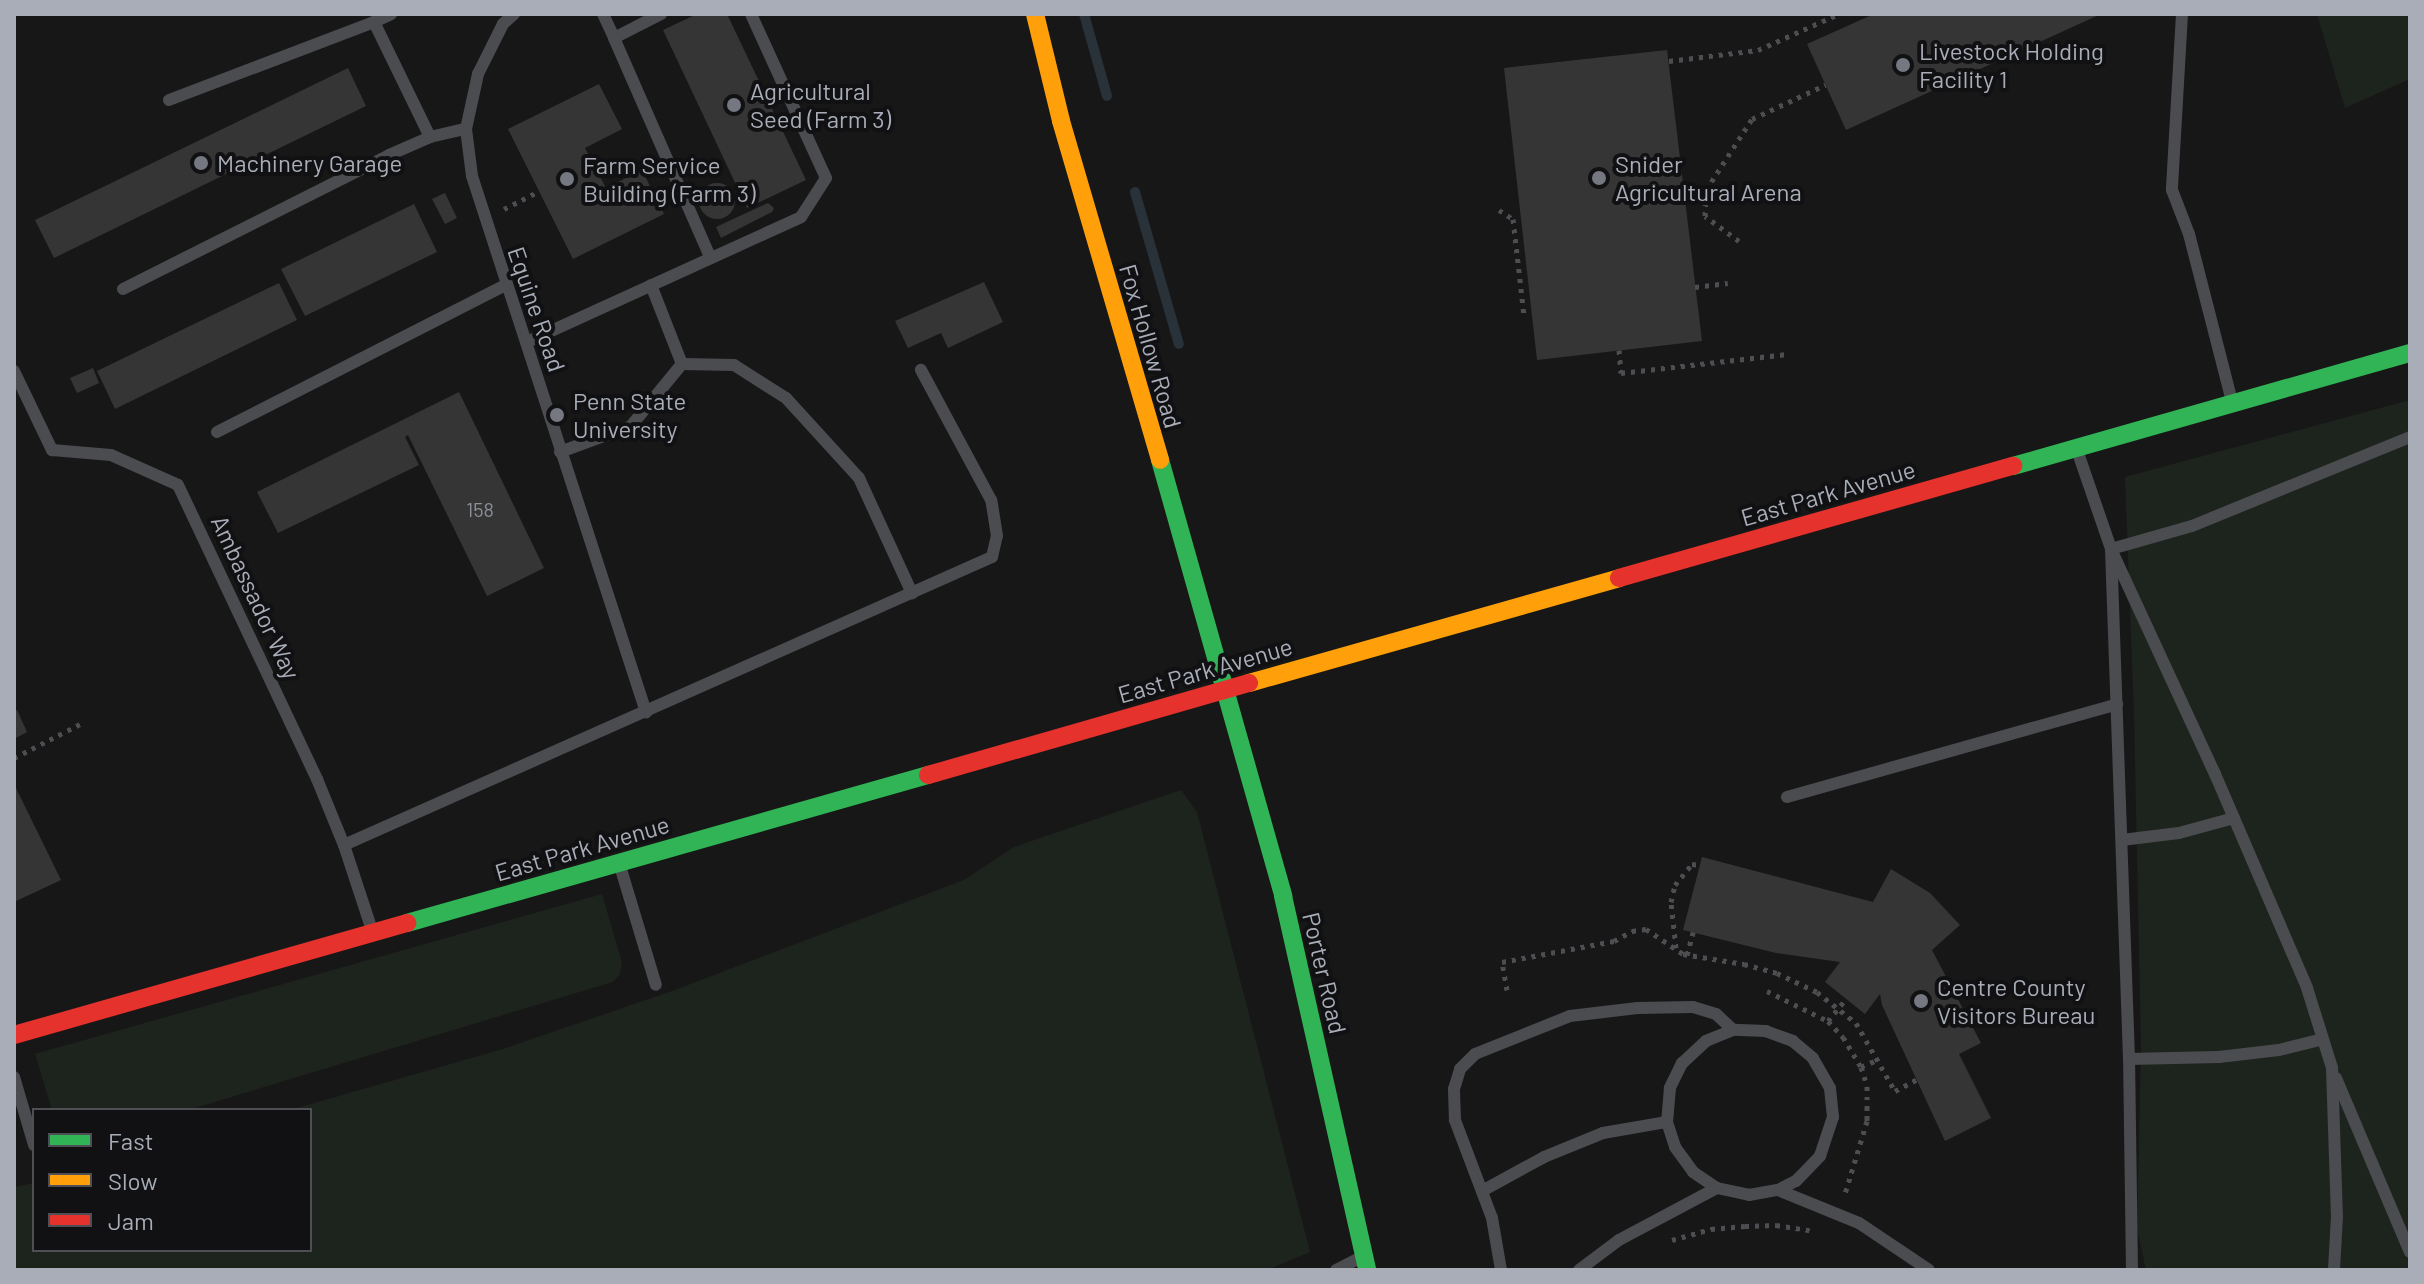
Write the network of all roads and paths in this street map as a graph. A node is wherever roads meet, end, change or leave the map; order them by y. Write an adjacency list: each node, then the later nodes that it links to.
1 (391, 14): 10 (lane)
2 (514, 14): 9 (lane, Equine Road)
3 (603, 14): 11 (lane)
4 (661, 14): 11 (lane)
5 (751, 14): 21 (lane)
6 (1035, 14): 42 (main road, Fox Hollow Road)
7 (1839, 14): 12 (path)
8 (2182, 14): 35 (lane)
9 (500, 19): 15 (lane, Equine Road)
10 (374, 22): 14 (lane); 16 (lane)
11 (614, 38): 21 (lane)
12 (1669, 61)
13 (1825, 85): 20 (path)
14 (169, 100)
15 (466, 129): 16 (lane); 19 (lane, Equine Road)
16 (430, 137): 26 (lane)
17 (539, 191): 19 (path)
18 (1499, 210): 27 (path)
19 (484, 220): 23 (lane, Equine Road)
20 (1739, 241)
21 (710, 257): 24 (lane)
22 (1728, 283): 25 (path)
23 (505, 285): 28 (lane, Equine Road); 36 (lane)
24 (651, 285): 28 (lane); 32 (lane)
25 (1695, 287)
26 (123, 289)
27 (1524, 316)
28 (527, 342): 39 (lane, Equine Road)
29 (1619, 350): 31 (path)
30 (2410, 353): 35 (main road, East Park Avenue)
31 (1787, 354)
32 (682, 364): 39 (lane); 41 (lane)
33 (921, 370): 41 (lane)
34 (14, 371): 50 (lane, Ambassador Way)
35 (2233, 403): 38 (main road, East Park Avenue)
36 (217, 432)
37 (2410, 437): 40 (lane)
38 (2076, 447): 40 (lane); 42 (main road, East Park Avenue)
39 (560, 452): 44 (lane, Equine Road)
40 (2111, 549): 43 (lane); 48 (lane)
41 (912, 593): 44 (lane)
42 (1227, 689): 51 (main road, East Park Avenue); 77 (main road, Porter Road)
43 (2117, 704): 47 (lane); 49 (lane)
44 (646, 712): 50 (lane)
45 (84, 722): 46 (path)
46 (14, 758)
47 (1787, 797)
48 (2234, 818): 49 (lane); 64 (lane)
49 (2122, 840): 66 (lane)
50 (344, 845): 54 (lane, Ambassador Way)
51 (619, 861): 54 (main road, East Park Avenue); 57 (lane)
52 (1700, 865): 55 (path)
53 (1693, 932): 56 (path)
54 (373, 933): 63 (main road, East Park Avenue)
55 (1676, 949): 56 (path); 58 (path)
56 (1687, 955): 60 (path)
57 (656, 985)
58 (1507, 990)
59 (1846, 999): 60 (path)
60 (1838, 1008): 61 (path); 65 (path)
61 (1828, 1021)
62 (1733, 1030): 71 (lane); 74 (lane); 75 (lane)
63 (14, 1035)
64 (2323, 1039): 66 (lane); 68 (lane)
65 (1879, 1059): 67 (path); 70 (path)
66 (2129, 1059): 82 (lane)
67 (1861, 1067)
68 (2332, 1068): 76 (lane); 83 (lane)
69 (14, 1077): 72 (lane)
70 (1916, 1080)
71 (1667, 1122): 73 (lane); 75 (lane)
72 (32, 1138)
73 (1717, 1188): 74 (lane); 80 (lane)
74 (1778, 1190): 81 (lane)
75 (1482, 1191): 79 (lane)
76 (2410, 1252)
77 (1365, 1263): 78 (lane)
78 (1336, 1270)
79 (1501, 1270)
80 (1579, 1270)
81 (1929, 1270)
82 (2132, 1270)
83 (2334, 1270)

